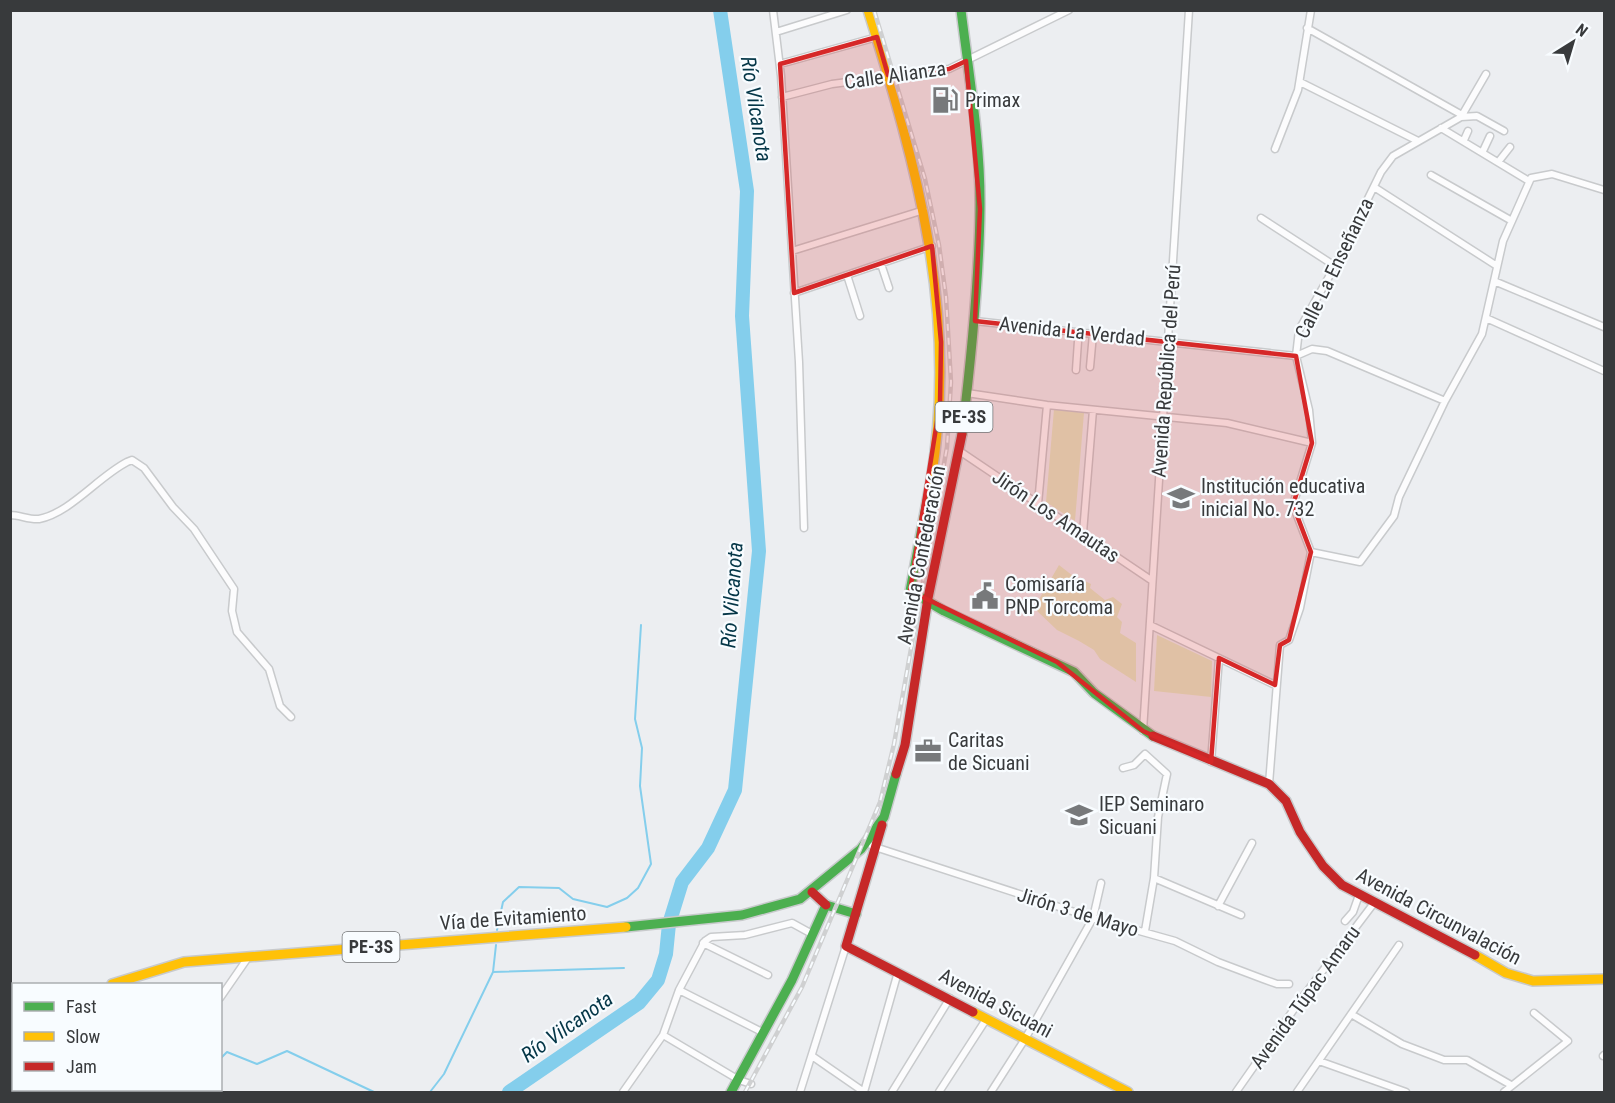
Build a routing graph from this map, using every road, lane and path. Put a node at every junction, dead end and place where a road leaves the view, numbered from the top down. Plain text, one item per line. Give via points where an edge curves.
1 (773, 10) edge
2 (847, 10) edge
3 (868, 10) edge
4 (961, 10) edge
5 (1069, 10) edge
6 (1189, 10) edge
7 (1311, 10) edge
8 (1057, 13) edge
9 (1307, 28) junction
10 (776, 32) junction
11 (876, 37) junction
12 (966, 61) junction
13 (780, 64) junction
14 (1485, 74) dead end
15 (888, 75) junction
16 (1300, 82) junction
17 (782, 97) junction
18 (1484, 110) dead end
19 (1462, 116) junction
20 (1480, 117) junction
21 (1441, 128) junction
22 (1468, 131) dead end
23 (1503, 131) dead end
24 (1490, 136) dead end
25 (1464, 140) junction
26 (1418, 141) junction
27 (1510, 147) dead end
28 (1275, 149) dead end
29 (1483, 152) junction
30 (1499, 161) junction
31 (1431, 175) dead end
32 (1529, 181) junction
33 (1374, 187) junction
34 (1605, 190) edge
35 (924, 210) junction
36 (1261, 218) dead end
37 (1512, 221) junction
38 (932, 246) junction
39 (792, 251) junction
40 (881, 264) junction
41 (1335, 266) junction
42 (1497, 266) junction
43 (847, 275) junction
44 (1494, 281) junction
45 (889, 288) dead end
46 (794, 293) junction
47 (860, 316) dead end
48 (1486, 318) junction
49 (975, 321) junction
50 (1605, 327) edge
51 (1082, 332) junction
52 (1093, 333) junction
53 (1170, 342) junction
54 (1296, 356) junction
55 (1090, 368) dead end
56 (1076, 370) dead end
57 (1605, 371) edge
58 (967, 393) junction
59 (1444, 401) junction
60 (1047, 405) junction
61 (1093, 410) junction
62 (1162, 416) junction
63 (1312, 443) junction
64 (960, 452) junction
65 (1038, 504) junction
66 (10, 515) edge
67 (804, 528) dead end
68 (1083, 533) junction
69 (1311, 552) junction
70 (1151, 580) junction
71 (928, 598) junction
72 (1150, 625) junction
73 (1219, 658) junction
74 (1275, 685) junction
75 (291, 717) dead end
76 (1143, 731) junction
77 (1211, 762) junction
78 (1123, 768) dead end
79 (1269, 784) junction
80 (884, 817) joint
81 (1252, 843) dead end
82 (870, 845) junction
83 (1154, 878) junction
84 (1101, 883) dead end
85 (812, 892) junction
86 (1359, 895) junction
87 (1374, 903) junction
88 (825, 905) junction
89 (1218, 906) junction
90 (856, 914) junction
91 (1241, 915) dead end
92 (1093, 918) junction
93 (1345, 921) dead end
94 (1145, 931) junction
95 (813, 934) junction
96 (703, 943) junction
97 (1399, 945) dead end
98 (846, 946) junction
99 (249, 956) junction
100 (898, 972) junction
101 (768, 975) dead end
102 (1605, 979) edge
103 (114, 983) edge
104 (1289, 984) dead end
105 (680, 990) junction
106 (222, 995) edge
107 (950, 998) junction
108 (1534, 1013) dead end
109 (1351, 1014) junction
110 (987, 1018) junction
111 (764, 1034) junction
112 (663, 1035) junction
113 (1025, 1039) junction
114 (812, 1056) junction
115 (1319, 1061) junction
116 (739, 1080) junction
117 (751, 1084) dead end
118 (1511, 1085) junction
119 (623, 1092) edge
120 (731, 1092) edge
121 (800, 1092) edge
122 (864, 1092) edge
123 (892, 1092) edge
124 (939, 1092) edge
125 (991, 1092) edge
126 (1128, 1092) edge
127 (1236, 1092) edge
128 (1297, 1092) edge
129 (1406, 1092) edge
130 (1504, 1092) edge

1 - 10 street
2 - 10 street
3 - 11 main road
4 - 12 main road, Avenida Confederación / PE-3S
5 - 8 street, Calle Alianza
6 - 53 street, Avenida República del Perú
7 - 9 street
8 - 12 street, Calle Alianza
9 - 16 street
9 - 19 street
10 - 13 street
11 - 13 street
11 - 15 main road
12 - 15 street, Calle Alianza via 949,69
12 - 49 main road, Avenida Confederación / PE-3S via 980,209
13 - 17 street
14 - 19 street
15 - 17 street, Calle Alianza
15 - 35 main road
16 - 26 street
16 - 28 street
17 - 39 street
18 - 20 street
19 - 20 street
19 - 21 street, Calle La Enseñanza
20 - 23 street
21 - 25 street
21 - 26 street, Calle La Enseñanza
22 - 25 street
24 - 29 street
25 - 29 street
26 - 33 street, Calle La Enseñanza via 1393,156
27 - 30 street
29 - 30 street
30 - 32 street
31 - 37 street
32 - 34 street via 1543,173 1552,174
32 - 37 street
33 - 41 street, Calle La Enseñanza
33 - 42 street
35 - 38 main road
35 - 39 street
36 - 41 street
37 - 42 street
38 - 40 street
38 - 71 main road, Avenida Circunvalación via 941,342 940,403 910,591
39 - 46 street
40 - 43 street
40 - 45 street
41 - 54 street, Calle La Enseñanza via 1299,330
42 - 44 street
43 - 46 street
43 - 47 street
44 - 48 street
44 - 50 street
46 - 67 street
48 - 57 street
48 - 59 street via 1482,334
49 - 51 street, Avenida La Verdad
49 - 58 main road, Avenida Confederación / PE-3S
51 - 52 street, Avenida La Verdad
51 - 56 street
52 - 53 street, Avenida La Verdad
52 - 55 street
53 - 54 street, Avenida La Verdad
53 - 62 street, Avenida República del Perú
54 - 59 street, Avenida La Verdad via 1312,349 1327,351
54 - 63 street, Calle La Enseñanza via 1309,410
58 - 60 street
58 - 64 main road, Avenida Confederación / PE-3S
59 - 69 street via 1394,516 1360,562
60 - 61 street
60 - 65 street
61 - 62 street
61 - 68 street
62 - 63 street via 1227,423
62 - 70 street, Avenida República del Perú
63 - 69 street, Calle La Enseñanza via 1293,505
64 - 65 street, Jirón Los Amautas
64 - 71 main road, Avenida Confederación / PE-3S
65 - 68 street, Jirón Los Amautas
66 - 75 street via 36,519 53,515 121,465 132,460 144,468 194,529 234,589 232,612 237,632 269,669 280,706
68 - 70 street, Jirón Los Amautas
69 - 74 street via 1300,608 1289,640 1280,645
70 - 72 street, Avenida República del Perú
71 - 76 main road, Avenida Circunvalación via 936,608 1074,672
71 - 80 main road, Avenida Confederación / PE-3S via 905,745
72 - 73 street
72 - 76 street, Avenida República del Perú
73 - 74 street
73 - 77 street
74 - 79 street
76 - 77 main road, Avenida Circunvalación
77 - 79 main road, Avenida Circunvalación
78 - 83 street via 1129,768 1145,754 1167,774 1158,817
79 - 86 main road, Avenida Circunvalación via 1287,801 1300,832 1323,866 1341,885
80 - 82 main road, Vía de Evitamiento / PE-3S
81 - 89 street
82 - 85 main road, Vía de Evitamiento / PE-3S
82 - 90 main road
82 - 92 street, Jirón 3 de Mayo
83 - 89 street
83 - 94 street
84 - 92 street
85 - 88 main road
85 - 99 main road, Vía de Evitamiento / PE-3S via 761,911 715,918
86 - 87 main road, Avenida Circunvalación
86 - 93 street
87 - 102 main road, Avenida Circunvalación via 1525,982
87 - 127 street, Avenida Túpac Amaru
88 - 90 main road
88 - 95 main road
89 - 91 street
90 - 98 main road
92 - 94 street, Jirón 3 de Mayo
92 - 113 street
94 - 104 street, Jirón 3 de Mayo via 1254,976
95 - 96 street via 792,923 745,935 711,937
95 - 111 main road
96 - 101 street
96 - 105 street
97 - 109 street
98 - 100 main road, Avenida Sicuani
98 - 114 street
99 - 103 main road, Vía de Evitamiento / PE-3S via 184,962
99 - 106 street
100 - 107 main road, Avenida Sicuani
100 - 122 street
105 - 111 street
105 - 112 street
107 - 110 main road, Avenida Sicuani
107 - 123 street
108 - 118 street via 1568,1041
109 - 115 street
109 - 118 street via 1402,1044 1444,1060 1467,1060
110 - 113 main road, Avenida Sicuani
110 - 124 street
111 - 116 main road
112 - 116 street
112 - 119 street
113 - 125 street
113 - 126 main road, Avenida Sicuani
114 - 121 street
114 - 122 street
115 - 128 street
115 - 129 street
116 - 117 street
116 - 120 main road
118 - 130 street

